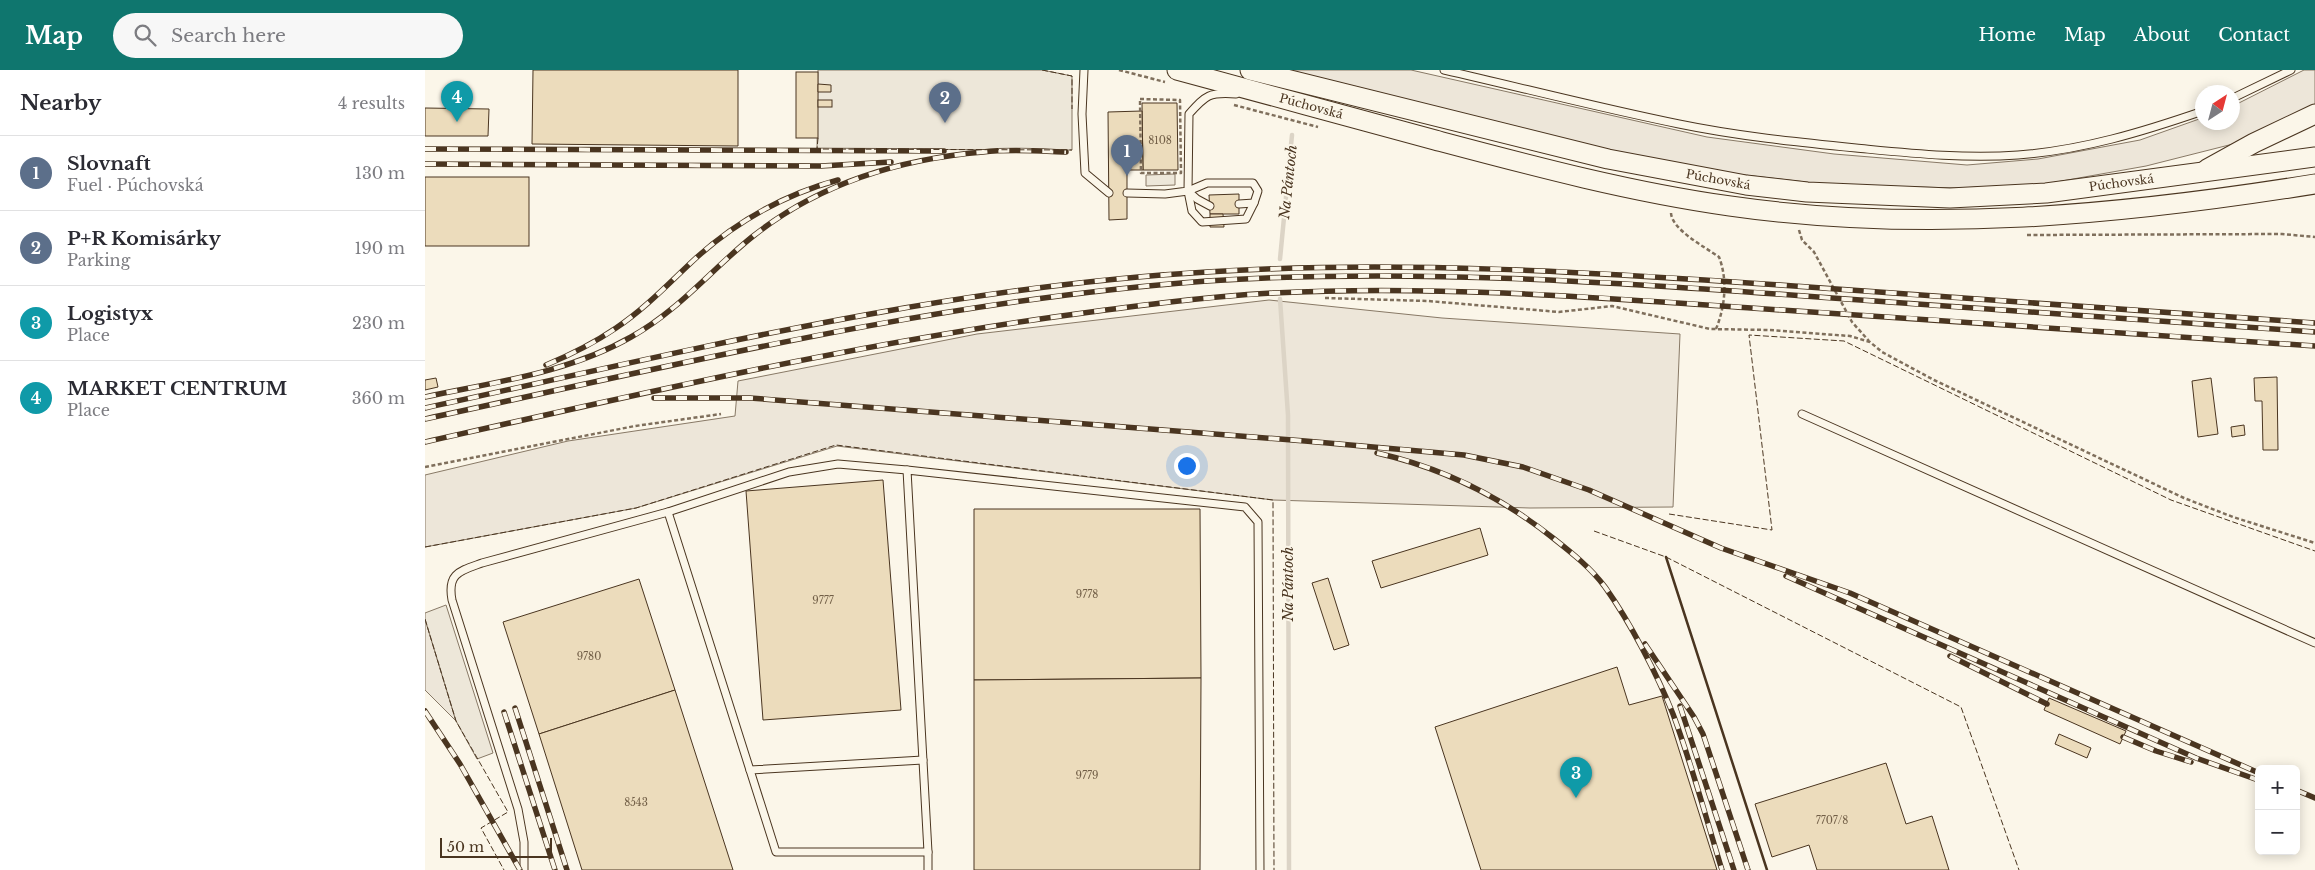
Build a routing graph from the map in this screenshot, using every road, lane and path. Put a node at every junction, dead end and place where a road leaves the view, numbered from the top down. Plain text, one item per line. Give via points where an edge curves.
1 (1084, 70) edge
2 (1177, 70) edge
3 (1249, 70) edge
4 (1444, 70) edge
5 (2291, 70) edge
6 (2240, 95) edge
7 (1180, 100) joint
8 (1329, 111) junction
9 (2195, 114) edge
10 (2315, 114) edge
11 (2315, 157) edge
12 (2197, 174) junction
13 (2315, 184) edge
14 (1189, 191) junction
15 (1109, 193) dead end
16 (1127, 193) dead end
17 (2046, 193) junction
18 (1254, 203) junction
19 (1239, 204) dead end
20 (1210, 206) dead end
21 (1671, 212) dead end
22 (2050, 217) junction
23 (1799, 230) dead end
24 (2097, 235) dead end
25 (2315, 237) edge
26 (1325, 298) dead end
27 (1716, 329) junction
28 (1869, 342) junction
29 (721, 414) dead end
30 (1801, 414) dead end
31 (425, 467) edge
32 (907, 470) junction
33 (668, 512) junction
34 (2315, 543) edge
35 (2315, 643) edge
36 (923, 760) junction
37 (750, 770) junction
38 (928, 852) junction
39 (524, 870) edge
40 (928, 870) edge
41 (1259, 870) edge

1 - 15 lane via 1085,173
2 - 8 main road, Púchovská
3 - 17 main road, Púchovská via 1579,153 1746,185 1807,192 1950,198
4 - 9 lane via 1745,136 1977,157 2019,155 2099,143
5 - 6 lane
7 - 7 path via 1181,173 1141,173 1139,99
8 - 14 lane via 1241,95 1218,93 1205,96 1189,114
8 - 22 main road, Púchovská via 1528,165 1668,196 1790,213 1887,219
10 - 12 main road
11 - 12 main road, Púchovská
12 - 17 main road, Púchovská
13 - 22 main road, Púchovská
14 - 16 lane
14 - 18 lane via 1207,183 1253,183 1258,191
14 - 18 lane via 1192,211 1202,222 1246,219
14 - 20 lane
17 - 22 main road
18 - 19 lane
21 - 27 path via 1671,221 1679,230 1719,257 1724,298 1723,312
23 - 28 path via 1852,322
24 - 25 path via 2282,234
26 - 27 path via 1428,301 1559,312 1612,306
27 - 28 path via 1850,336
28 - 34 path via 1934,380 2184,498
29 - 31 path via 635,426
30 - 35 lane
32 - 33 lane via 838,464 789,472
32 - 36 lane
32 - 41 lane via 1245,507 1258,522
33 - 37 lane
33 - 39 lane via 482,563 455,575 449,586 518,809 524,842
36 - 37 lane
36 - 38 lane
37 - 38 lane via 777,852
38 - 40 lane

